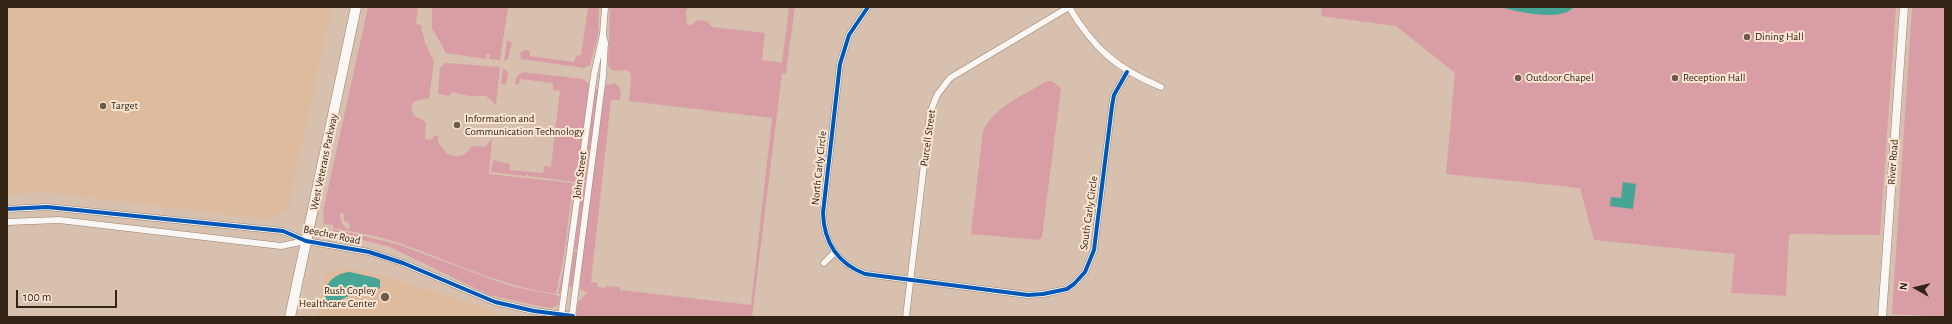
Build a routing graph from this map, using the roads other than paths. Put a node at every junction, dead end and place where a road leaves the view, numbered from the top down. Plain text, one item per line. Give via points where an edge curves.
1 (356, 7) edge
2 (605, 7) edge
3 (868, 7) edge
4 (1069, 7) edge
5 (1904, 7) edge
6 (603, 34) junction
7 (1127, 72) junction
8 (1161, 87) dead end
9 (7, 209) edge
10 (7, 222) edge
11 (306, 241) junction
12 (834, 253) junction
13 (824, 263) dead end
14 (910, 281) junction
15 (561, 316) edge
16 (572, 316) edge
17 (290, 317) edge
18 (906, 317) edge
19 (1882, 317) edge

1 - 11 main road, West Veterans Parkway
2 - 6 street, John Street
3 - 12 street, North Carly Circle via 849,35 840,64 822,213 825,235
4 - 7 street via 1088,37
4 - 14 street, Purcell Street via 960,71 942,86 930,113
5 - 19 street, River Road
6 - 15 street, John Street via 594,75
6 - 16 street, John Street via 604,76
7 - 8 street
7 - 14 street, South Carly Circle via 1114,95 1094,250 1080,279 1067,289 1028,295
9 - 11 street, Beecher Road via 47,207 89,210 283,231
10 - 11 street, Beecher Road via 59,220 281,246
11 - 15 street, Beecher Road via 369,252 403,263 494,302
11 - 17 main road, West Veterans Parkway
12 - 13 street
12 - 14 street, North Carly Circle via 845,264 865,274
14 - 18 street, Purcell Street
15 - 16 street, Beecher Road

